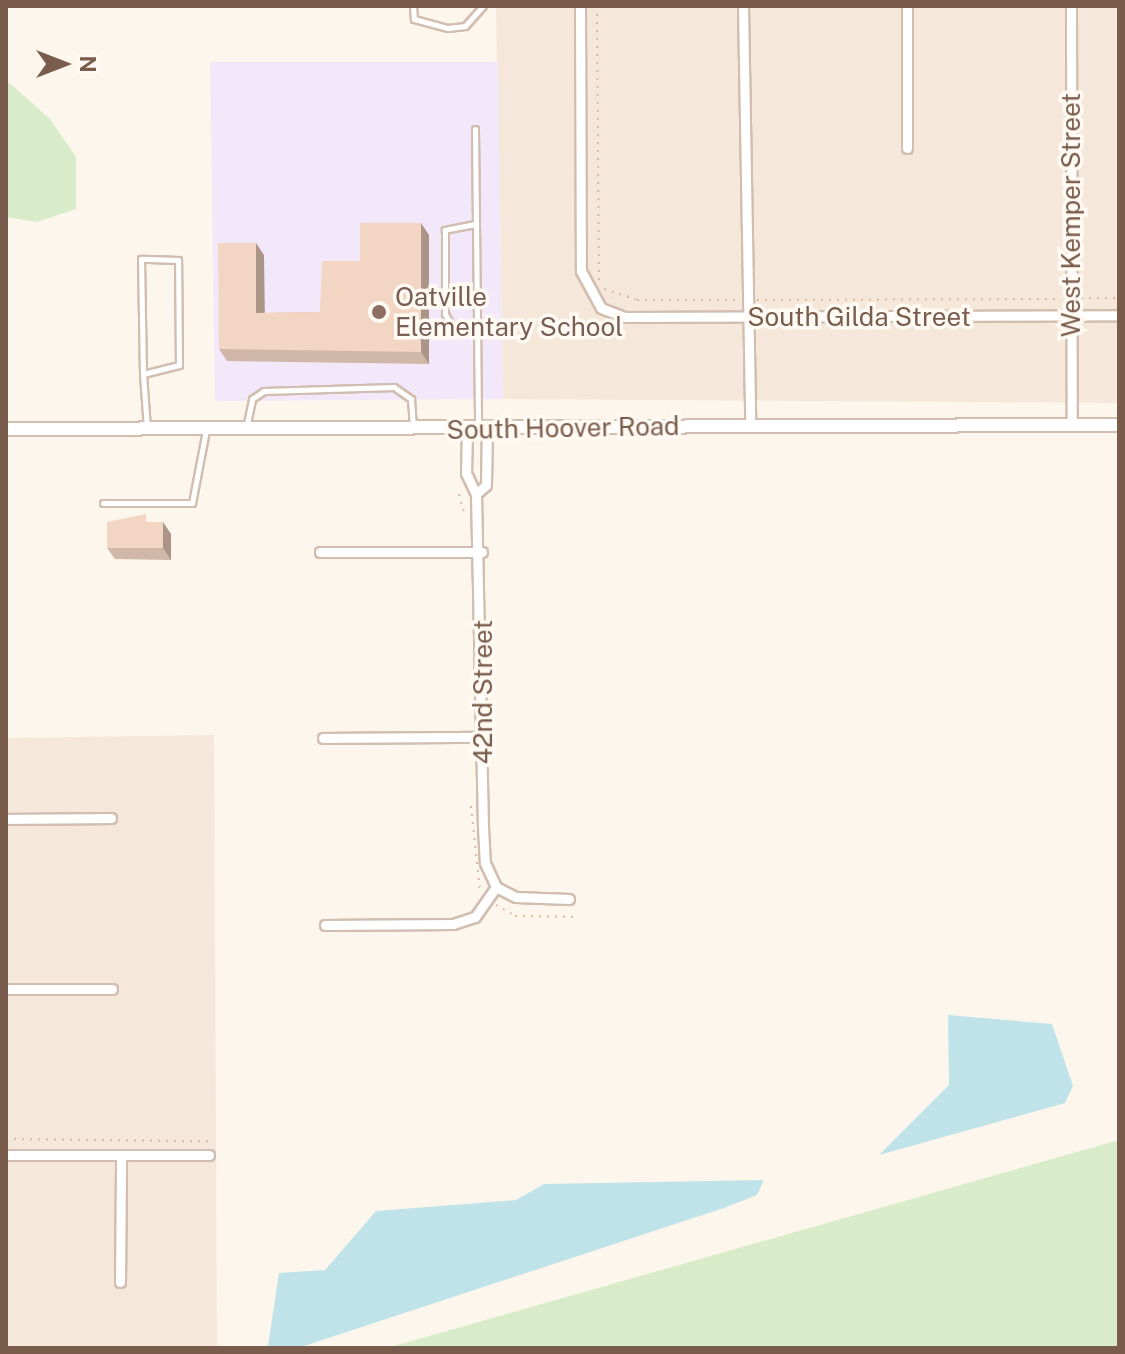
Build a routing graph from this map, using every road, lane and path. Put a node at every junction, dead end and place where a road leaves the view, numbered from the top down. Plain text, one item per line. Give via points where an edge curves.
1 (413, 6) edge
2 (483, 6) edge
3 (580, 6) edge
4 (597, 6) edge
5 (743, 6) edge
6 (907, 6) edge
7 (1071, 6) edge
8 (475, 129) dead end
9 (907, 148) dead end
10 (475, 224) junction
11 (1072, 298) junction
12 (1119, 298) edge
13 (745, 300) junction
14 (1119, 315) edge
15 (1071, 317) junction
16 (744, 318) junction
17 (477, 328) junction
18 (143, 374) junction
19 (1072, 425) junction
20 (1119, 425) edge
21 (750, 426) junction
22 (6, 429) edge
23 (147, 429) junction
24 (206, 429) junction
25 (246, 429) junction
26 (412, 429) junction
27 (478, 430) junction
28 (476, 494) junction
29 (103, 503) dead end
30 (320, 552) dead end
31 (482, 552) junction
32 (483, 737) junction
33 (323, 738) dead end
34 (111, 818) dead end
35 (6, 819) edge
36 (496, 887) junction
37 (569, 899) dead end
38 (325, 925) dead end
39 (6, 989) edge
40 (112, 989) dead end
41 (6, 1139) edge
42 (211, 1141) dead end
43 (6, 1155) edge
44 (121, 1155) junction
45 (209, 1155) dead end
46 (120, 1282) dead end

1 - 2 lane via 414,19 448,28 465,26
3 - 16 street, South Gilda Street via 581,271 601,308 624,317
4 - 13 path via 601,286 620,298
5 - 13 street
6 - 9 street
7 - 11 street, West Kemper Street
8 - 10 lane
10 - 17 lane
10 - 17 lane via 445,230 445,314 451,325
11 - 12 path
11 - 13 path
11 - 15 street, West Kemper Street
13 - 16 street
14 - 15 street, South Gilda Street
15 - 16 street, South Gilda Street
15 - 19 street, West Kemper Street
16 - 21 street
17 - 27 lane
18 - 18 lane via 141,259 178,260 179,365
18 - 23 lane
19 - 20 street, South Hoover Road
19 - 21 street, South Hoover Road
21 - 27 street, South Hoover Road
22 - 23 street, South Hoover Road
23 - 24 street, South Hoover Road
24 - 25 street, South Hoover Road
24 - 29 lane via 192,503
25 - 26 street, South Hoover Road
25 - 26 lane via 252,399 264,391 394,387 411,399
26 - 27 street, South Hoover Road
27 - 28 street, 42nd Street via 466,473
27 - 28 street, 42nd Street via 486,485
28 - 31 street, 42nd Street
30 - 31 street
31 - 32 street, 42nd Street
32 - 33 street
32 - 36 street, 42nd Street via 485,863
34 - 35 street
36 - 37 street via 516,897
36 - 38 street via 475,917 453,924
39 - 40 street
41 - 42 path
43 - 44 street
44 - 45 street
44 - 46 street

